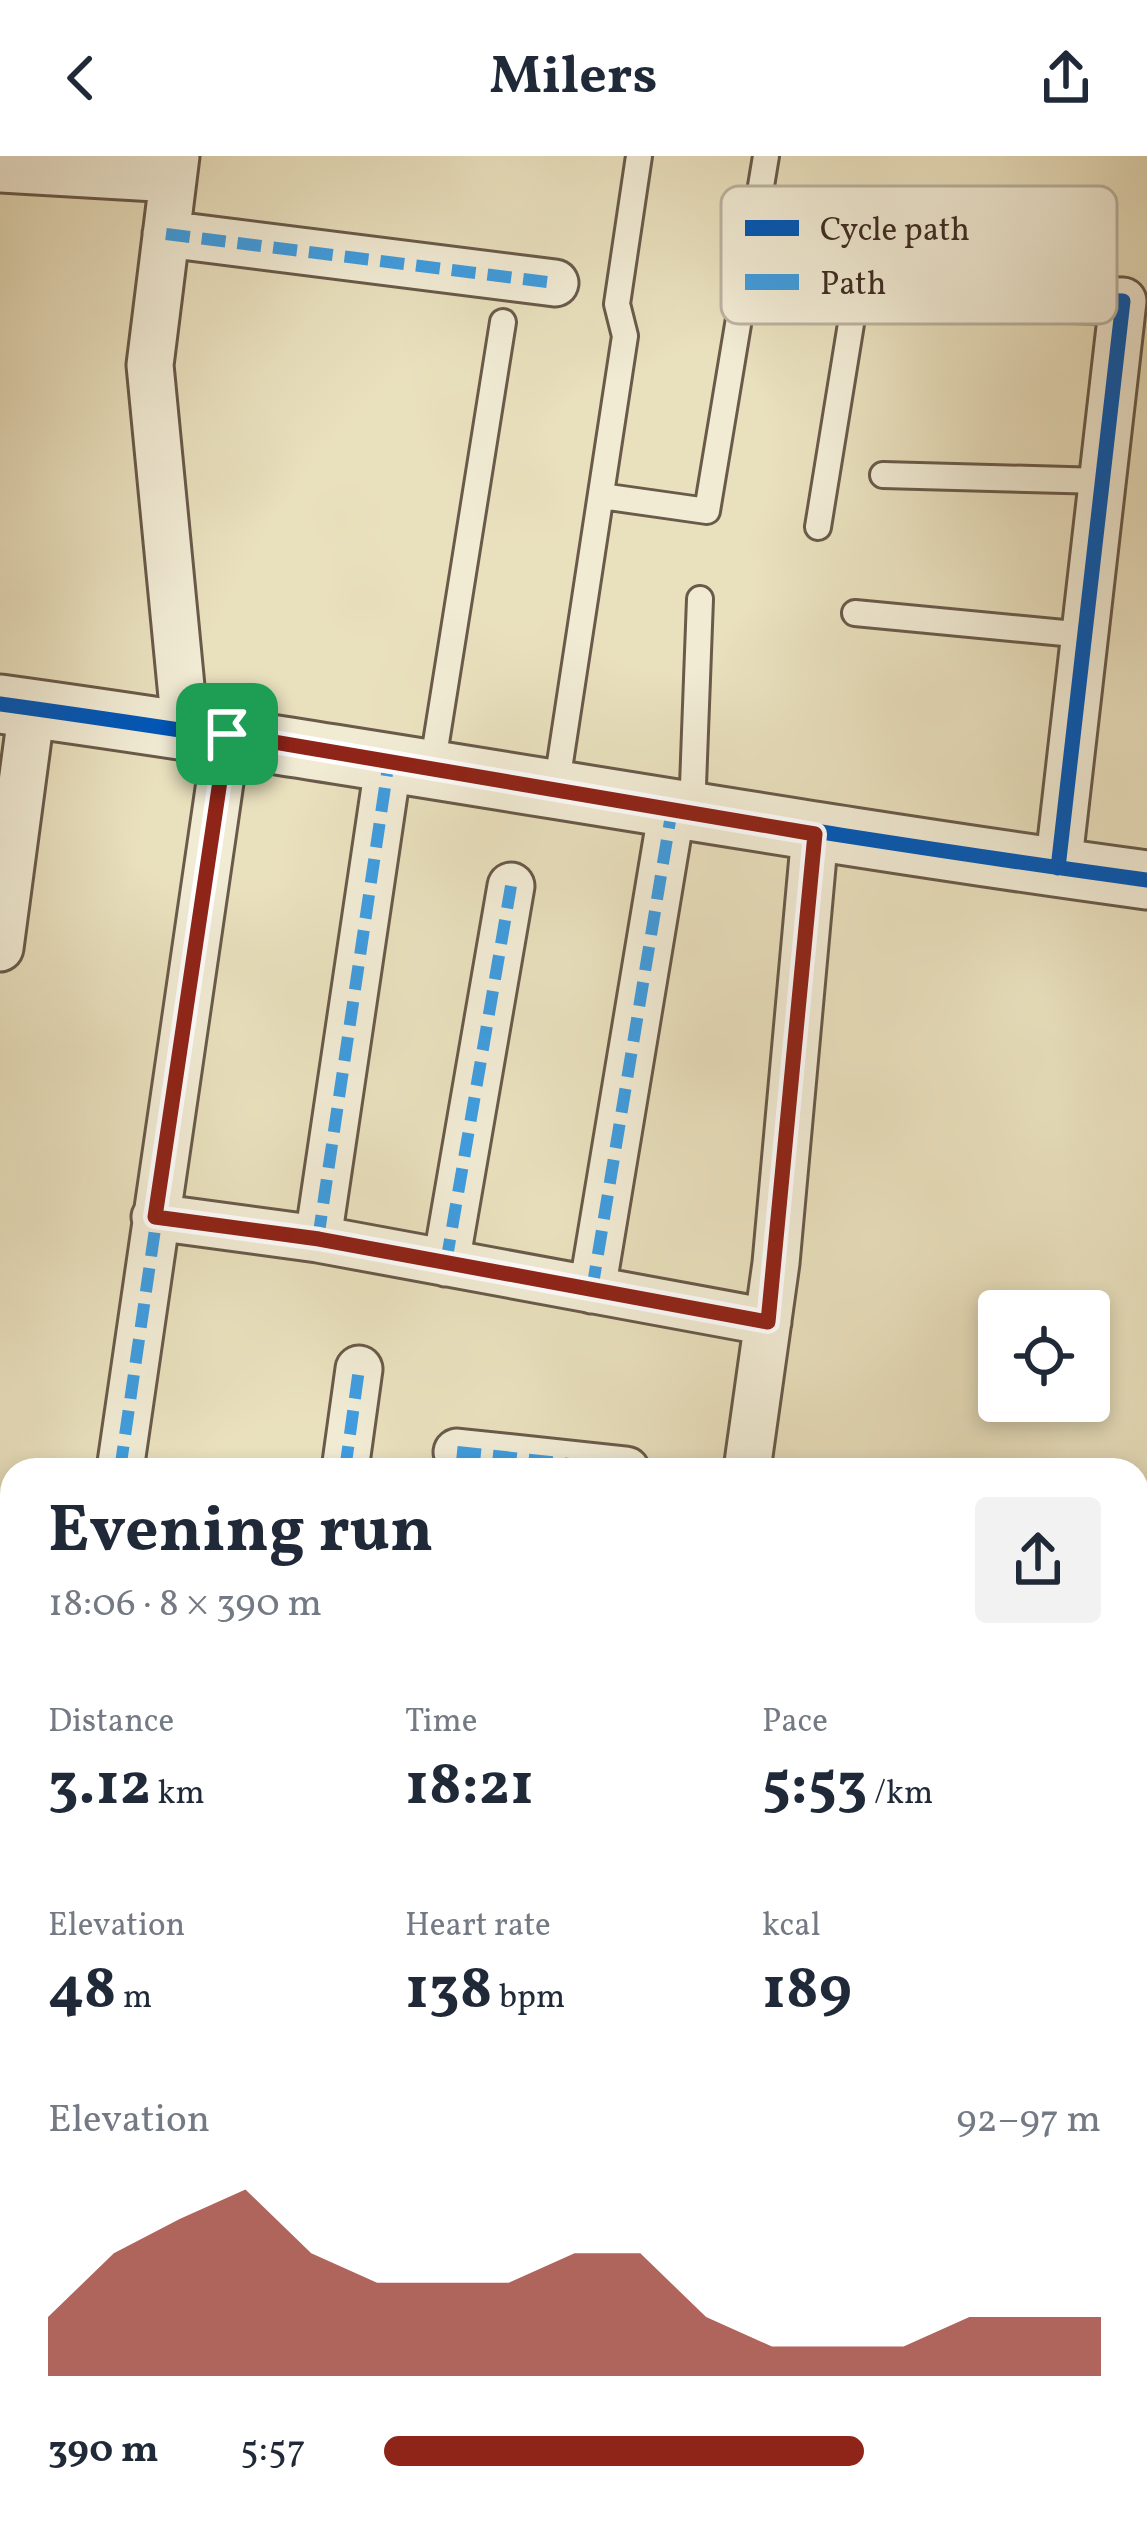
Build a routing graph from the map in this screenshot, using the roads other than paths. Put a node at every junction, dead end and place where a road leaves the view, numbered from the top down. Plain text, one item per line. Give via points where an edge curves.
1 (639, 156) edge
2 (766, 156) edge
3 (175, 167) edge
4 (0, 169) edge
5 (761, 186) edge
6 (166, 234) junction
7 (555, 283) dead end
8 (1117, 300) edge
9 (503, 322) dead end
10 (738, 324) edge
11 (854, 324) edge
12 (883, 475) dead end
13 (1103, 481) junction
14 (601, 496) junction
15 (818, 527) dead end
16 (700, 599) dead end
17 (855, 613) dead end
18 (1085, 635) junction
19 (16, 706) edge
20 (206, 731) junction
21 (410, 764) junction
22 (556, 789) junction
23 (682, 811) junction
24 (815, 834) junction
25 (1058, 868) junction
26 (1147, 880) edge
27 (511, 886) dead end
28 (1, 938) edge
29 (0, 948) edge
30 (155, 1217) junction
31 (319, 1239) junction
32 (446, 1262) junction
33 (592, 1290) junction
34 (768, 1322) junction
35 (359, 1369) dead end
36 (457, 1452) dead end
37 (122, 1458) edge
38 (347, 1458) edge
39 (513, 1458) edge
40 (749, 1458) edge

1 - 14 lane via 617,304 626,336
2 - 5 lane
3 - 4 street
3 - 6 street
6 - 7 street
6 - 20 street via 150,365
8 - 13 street via 1123,301
9 - 21 lane
10 - 14 lane via 706,511
11 - 15 lane
12 - 13 lane
13 - 18 street
14 - 22 lane
16 - 23 lane
17 - 18 lane
18 - 25 street
19 - 20 street
19 - 28 street
20 - 21 street
20 - 30 street
21 - 22 street
21 - 31 street
22 - 23 street
23 - 24 street
23 - 33 street
24 - 25 street
24 - 34 street
25 - 26 street
27 - 32 street
28 - 29 street
30 - 31 street
30 - 37 street
31 - 32 street
32 - 33 street
33 - 34 street
34 - 40 street
35 - 38 street
36 - 39 street

